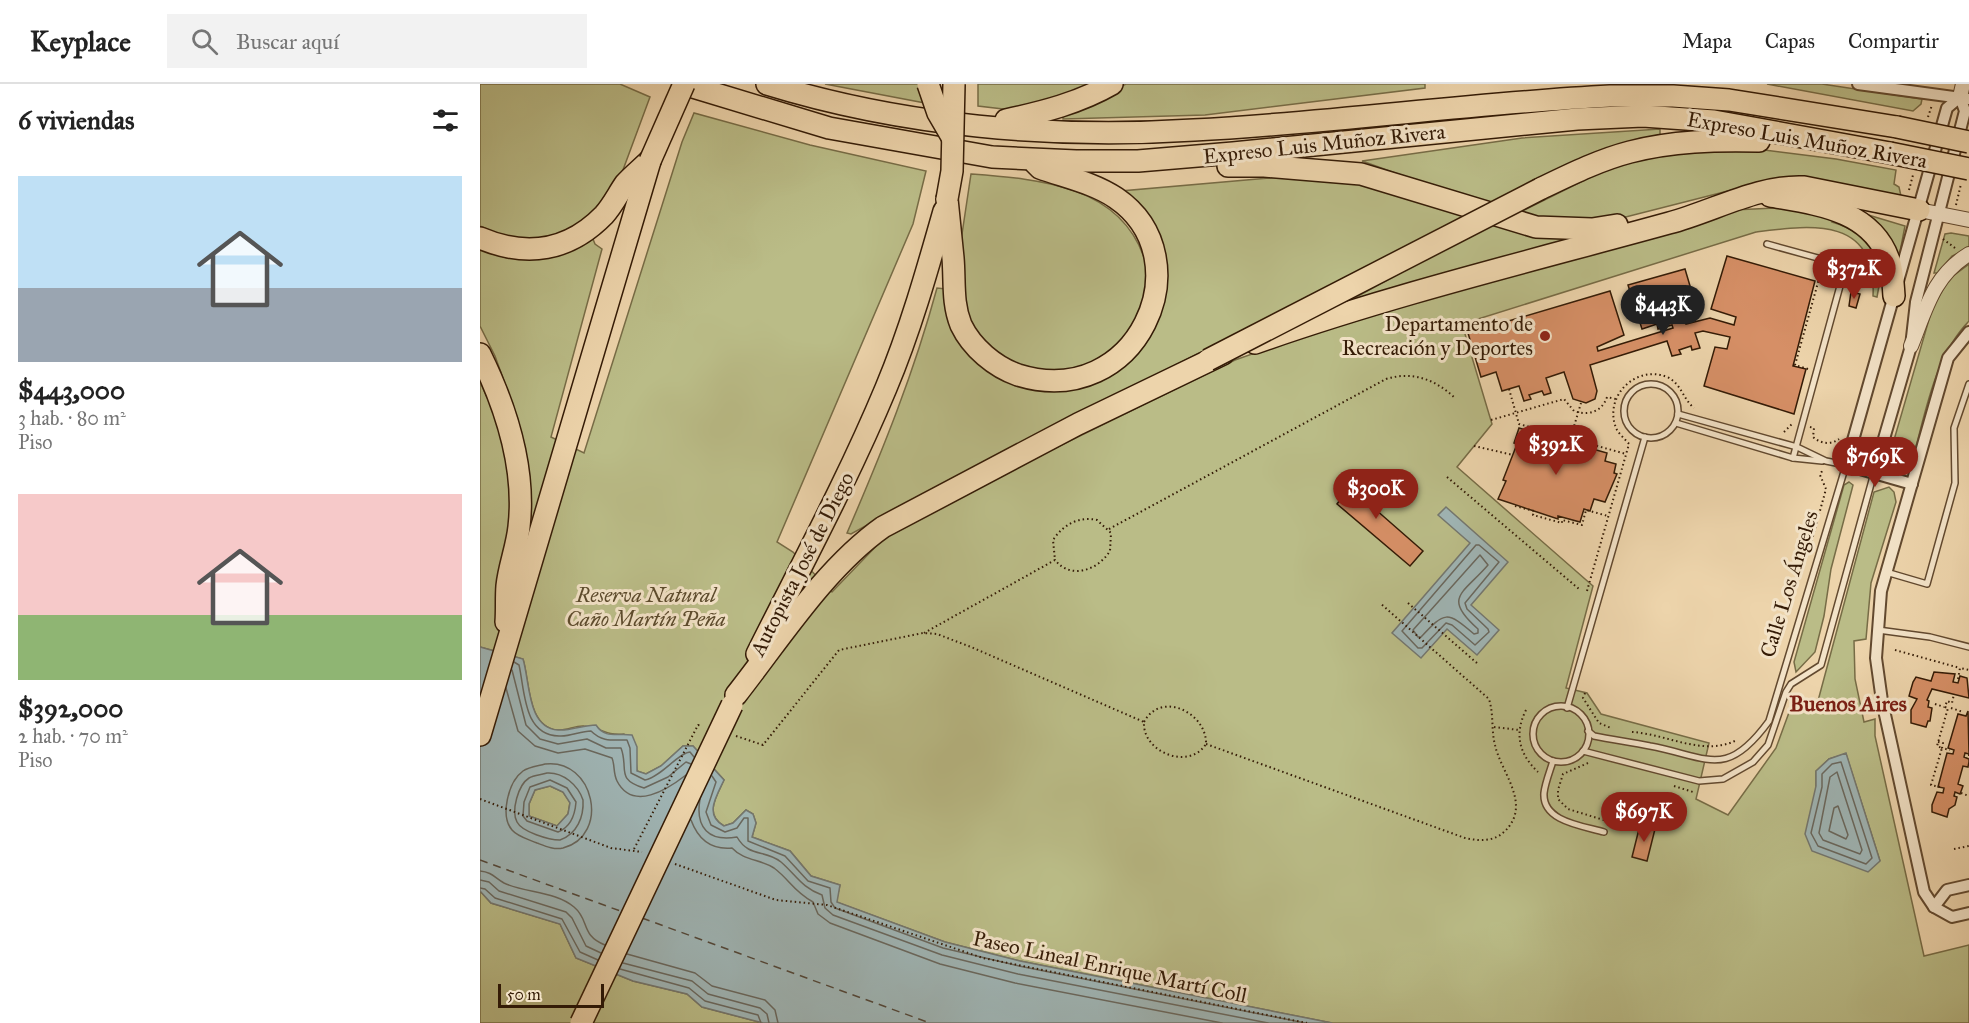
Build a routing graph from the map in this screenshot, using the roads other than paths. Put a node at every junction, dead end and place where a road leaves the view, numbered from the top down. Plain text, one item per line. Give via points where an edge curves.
1 (684, 84) edge
2 (767, 84) edge
3 (928, 84) edge
4 (954, 84) edge
5 (1112, 84) edge
6 (1658, 84) edge
7 (1858, 84) edge
8 (1964, 93) edge
9 (1729, 100) junction
10 (981, 126) junction
11 (1804, 137) junction
12 (952, 138) junction
13 (1969, 142) edge
14 (1031, 160) junction
15 (650, 161) junction
16 (1138, 161) junction
17 (1966, 171) edge
18 (1756, 194) junction
19 (947, 199) junction
20 (1937, 214) junction
21 (1969, 220) edge
22 (480, 238) edge
23 (1767, 244) dead end
24 (1969, 254) edge
25 (1894, 296) junction
26 (1969, 332) edge
27 (1911, 346) junction
28 (480, 354) edge
29 (1208, 360) junction
30 (1969, 384) edge
31 (1678, 414) junction
32 (1676, 423) junction
33 (1746, 433) junction
34 (1645, 437) junction
35 (1743, 444) junction
36 (1797, 447) junction
37 (1793, 458) junction
38 (1826, 461) junction
39 (1846, 465) junction
40 (1874, 473) junction
41 (1912, 484) junction
42 (1886, 572) junction
43 (1878, 630) junction
44 (1969, 647) edge
45 (506, 650) junction
46 (734, 700) junction
47 (1567, 708) junction
48 (1588, 731) junction
49 (480, 735) edge
50 (1583, 751) junction
51 (1553, 761) junction
52 (1604, 832) dead end
53 (1969, 885) edge
54 (1934, 907) junction
55 (1969, 913) edge
56 (581, 1023) edge

1 - 14 highway, Expreso Luis Muñoz Rivera via 829,128 992,157
1 - 15 highway, bridge
2 - 10 highway, Expreso Luis Muñoz Rivera via 877,111
3 - 12 highway, bridge
4 - 12 highway, Autopista José de Diego, bridge
5 - 10 highway via 1041,113
6 - 9 highway via 1694,87
7 - 8 street
8 - 20 street, Calle Los Ángeles via 1965,111
8 - 20 street, Calle Los Ángeles via 1947,108
9 - 10 highway, Expreso Luis Muñoz Rivera via 1674,96 1553,99 1194,130 1080,132
9 - 13 highway, Expreso Luis Muñoz Rivera, bridge
11 - 16 highway, Expreso Luis Muñoz Rivera via 1714,121 1643,116 1577,118
11 - 17 highway, Expreso Luis Muñoz Rivera, bridge
11 - 29 highway, bridge via 1663,145 1603,161 1540,189
12 - 19 highway, Autopista José de Diego, bridge
14 - 16 highway, Expreso Luis Muñoz Rivera
14 - 19 highway via 1040,168 1117,198 1147,233 1154,261 1154,294 1138,339 1103,370 1068,380 1042,381 1011,372 986,357 966,334 957,314
15 - 22 highway via 626,183 603,215 568,243 543,248 505,246
15 - 45 highway
16 - 18 highway via 1179,168 1264,166 1361,174 1536,227 1563,230 1592,230 1729,195
18 - 20 highway via 1788,186 1804,187
18 - 25 highway via 1825,207 1859,220 1884,249
18 - 29 highway, bridge via 1679,220 1333,317
19 - 46 highway, Autopista José de Diego via 919,298 887,388
20 - 21 street
20 - 25 street, Calle Los Ángeles
20 - 27 street, Calle Los Ángeles via 1916,302
23 - 36 lane via 1836,262 1842,269 1843,279
24 - 27 street via 1939,280
25 - 39 street, Calle Los Ángeles
26 - 41 street via 1948,358
27 - 40 street, Calle Los Ángeles
28 - 45 highway via 511,433 519,478 519,526 507,584
29 - 46 highway via 883,527 830,576
30 - 42 lane via 1954,428 1955,483 1927,584
31 - 32 lane
31 - 33 lane
31 - 34 lane via 1675,399 1665,388 1650,384 1636,389 1626,401 1625,416 1632,430
32 - 34 lane via 1660,437
32 - 35 lane
33 - 35 lane
33 - 36 lane
34 - 47 lane
35 - 37 lane
36 - 37 lane
36 - 38 lane
37 - 38 lane
38 - 39 lane
39 - 40 street
39 - 48 lane, Calle Los Ángeles via 1769,721 1756,739 1734,756 1704,760 1594,736
40 - 41 street
40 - 50 lane, Calle Los Ángeles via 1821,664 1791,684 1767,746 1753,762 1723,779 1699,781
41 - 42 street
42 - 43 street
43 - 44 lane
43 - 54 street via 1876,658 1882,701 1924,892
45 - 49 highway
46 - 56 highway, Autopista José de Diego, bridge
47 - 48 lane via 1580,714
47 - 51 lane via 1544,712 1534,728 1537,749
48 - 50 lane
50 - 51 lane via 1570,760
51 - 52 lane via 1545,799 1553,814
53 - 54 street via 1947,890
54 - 55 street via 1952,917

